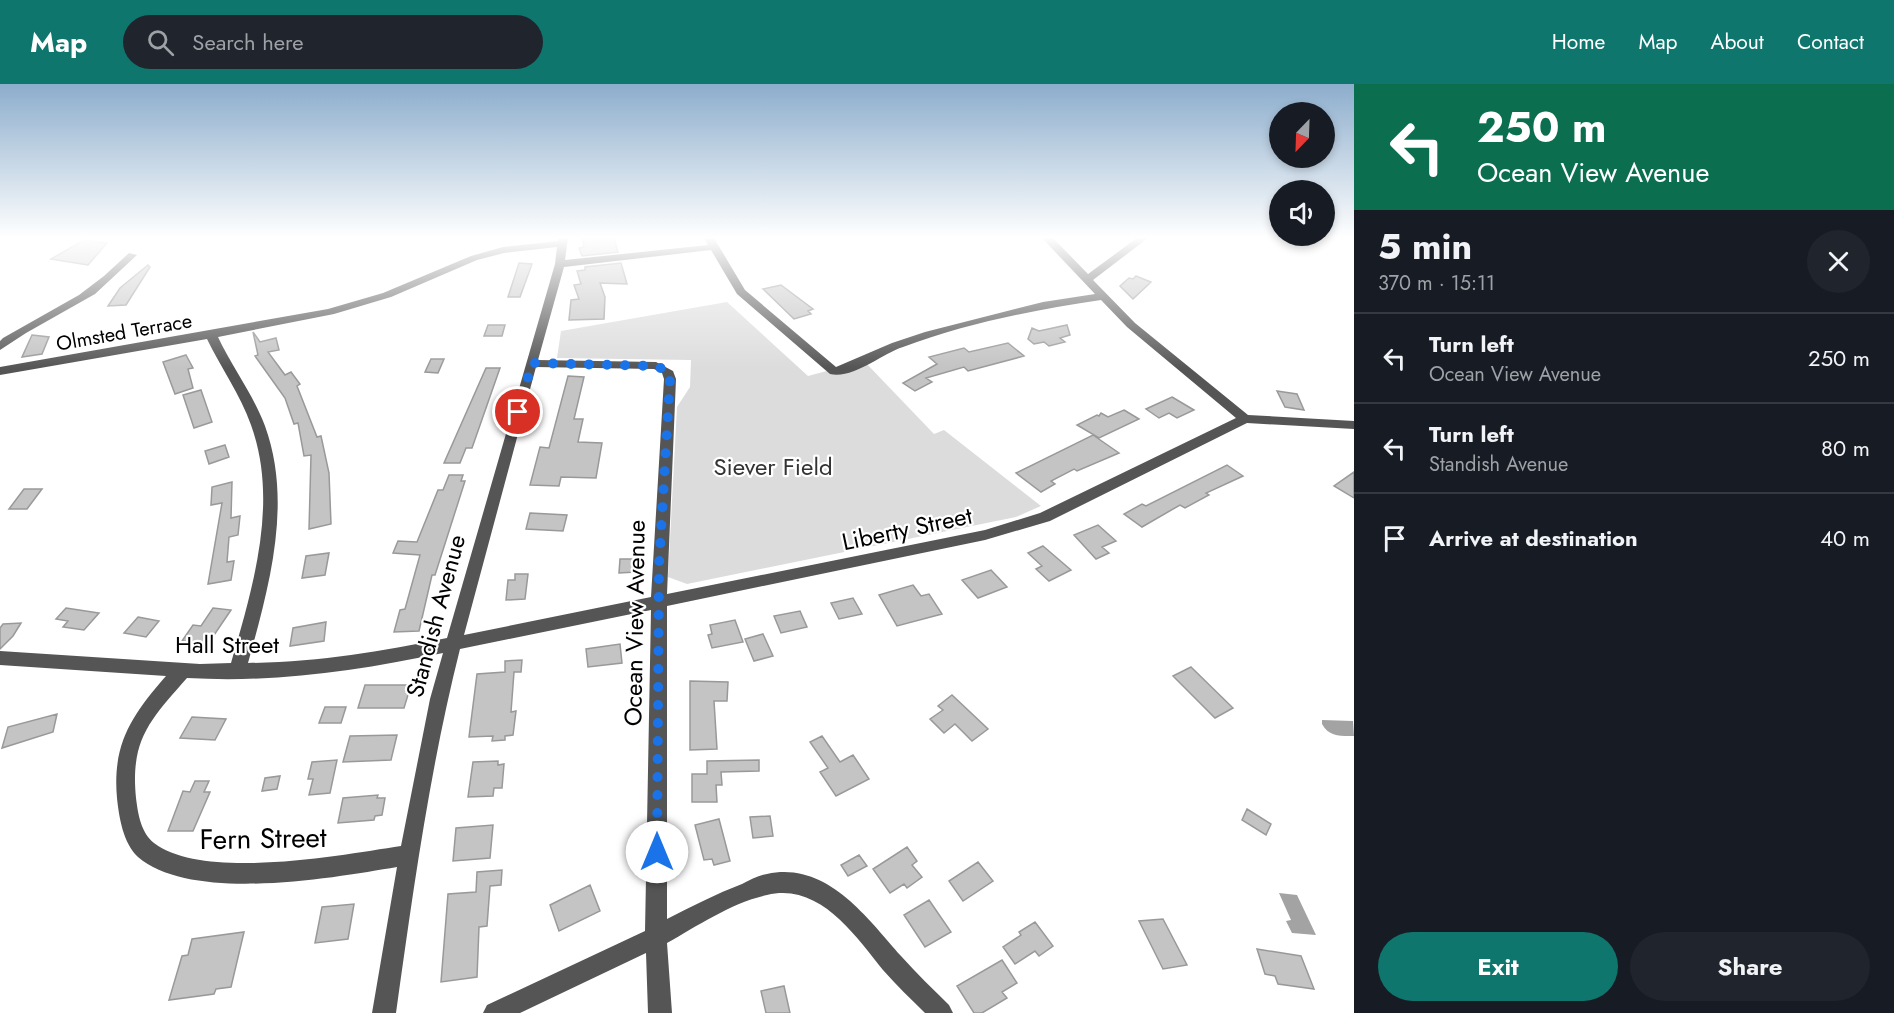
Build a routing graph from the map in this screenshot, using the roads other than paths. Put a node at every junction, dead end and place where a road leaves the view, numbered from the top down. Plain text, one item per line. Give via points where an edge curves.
1 (106, 281) edge
2 (417, 281) edge
3 (555, 281) edge
4 (735, 281) edge
5 (1088, 281) edge
6 (1103, 296) junction
7 (211, 335) junction
8 (0, 347) edge
9 (532, 363) junction
10 (0, 371) edge
11 (1245, 419) junction
12 (1354, 425) edge
13 (660, 603) junction
14 (451, 645) junction
15 (0, 658) edge
16 (183, 670) junction
17 (238, 670) junction
18 (409, 855) junction
19 (656, 937) junction
20 (384, 1013) edge
21 (495, 1013) edge
22 (660, 1013) edge
23 (941, 1013) edge

1 - 8 street via 10,337
2 - 7 street, Olmsted Terrace via 362,304
3 - 9 street, Standish Avenue
4 - 6 street via 741,292 834,371 929,334 1043,305
5 - 6 street
6 - 11 street via 1139,332
7 - 10 street, Olmsted Terrace
7 - 17 street via 259,428 270,494 268,543
9 - 13 street, Ocean View Avenue via 644,365 667,371 672,388 659,566
9 - 14 street, Standish Avenue
11 - 12 street, Liberty Street
11 - 13 street, Liberty Street via 1045,517 967,540
13 - 14 street, Liberty Street
13 - 19 street, Ocean View Avenue
14 - 17 street, Hall Street via 301,670
14 - 18 street, Standish Avenue
15 - 16 street, Hall Street
16 - 17 street, Hall Street
16 - 18 street, Fern Street via 150,707 130,738 124,770 126,798 132,830 147,850 160,860 182,867 229,873
18 - 20 street, Standish Avenue
19 - 21 street
19 - 22 street, Ocean View Avenue
19 - 23 street via 715,905 767,884 808,886 830,898 864,928

